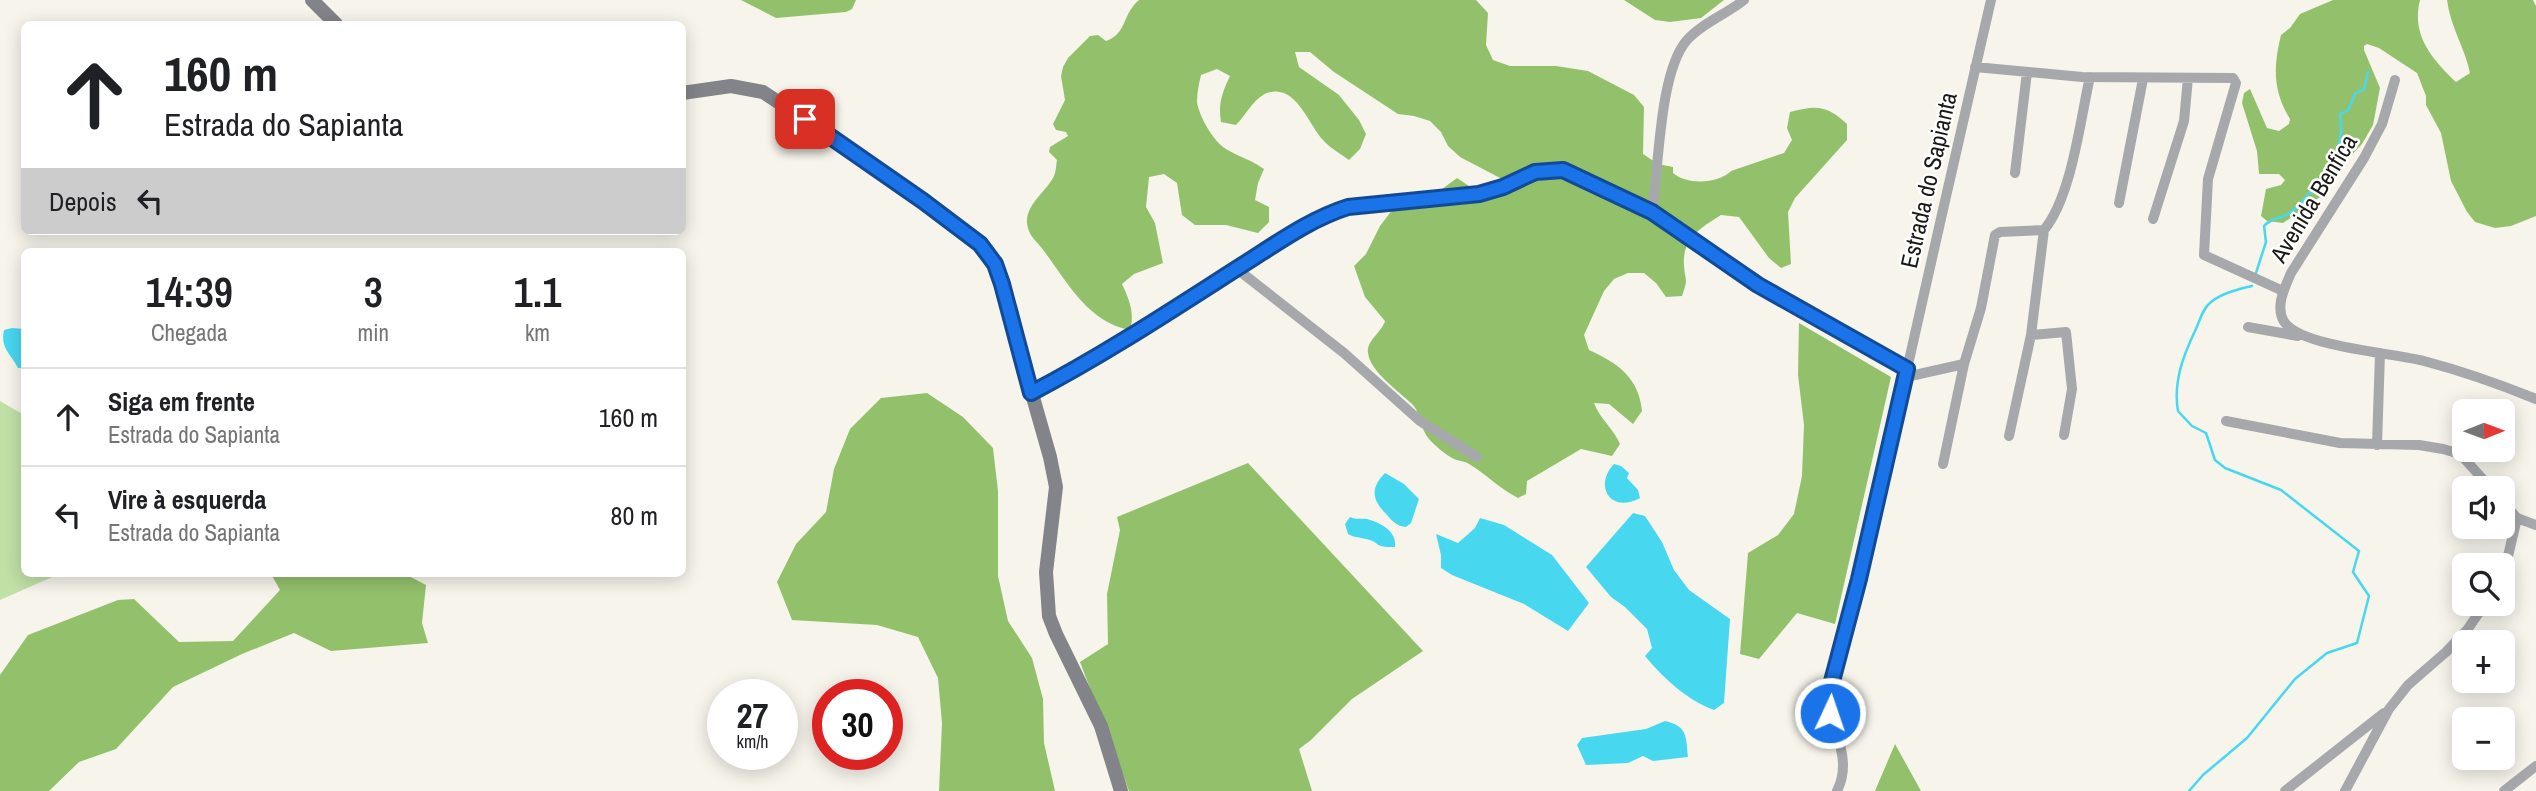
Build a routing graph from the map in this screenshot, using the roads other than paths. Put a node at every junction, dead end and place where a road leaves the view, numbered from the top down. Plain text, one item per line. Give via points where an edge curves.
1 (312, 0) edge
2 (1744, 0) edge
3 (1991, 0) edge
4 (333, 21) edge
5 (1975, 67) junction
6 (2026, 72) junction
7 (2090, 77) junction
8 (2188, 78) junction
9 (2143, 79) junction
10 (2395, 80) dead end
11 (686, 92) edge
12 (2015, 173) dead end
13 (2119, 203) dead end
14 (1652, 212) junction
15 (2153, 219) dead end
16 (2044, 230) junction
17 (1237, 269) junction
18 (2283, 291) junction
19 (2248, 327) dead end
20 (2031, 335) junction
21 (2315, 339) junction
22 (2380, 353) junction
23 (1964, 364) junction
24 (1907, 373) junction
25 (1031, 393) junction
26 (2536, 399) edge
27 (2226, 421) dead end
28 (2064, 435) dead end
29 (2009, 436) dead end
30 (2377, 445) junction
31 (1477, 457) dead end
32 (1943, 464) dead end
33 (2480, 476) edge
34 (2515, 516) edge
35 (2517, 518) junction
36 (2536, 525) edge
37 (2508, 553) edge
38 (2476, 616) edge
39 (2389, 709) junction
40 (2536, 766) edge
41 (1121, 791) edge
42 (1837, 791) edge
43 (2285, 791) edge
44 (2344, 791) edge
45 (2504, 791) edge

1 - 4 main road
2 - 14 street via 1689,38 1675,59
3 - 5 street, Estrada do Sapianta
5 - 6 street
5 - 24 street, Estrada do Sapianta
6 - 7 street
6 - 12 street
7 - 9 street
7 - 16 street via 2061,201
8 - 9 street
8 - 15 street via 2184,121
8 - 18 street via 2232,78 2236,83 2207,179 2204,255
9 - 13 street
10 - 18 street, Avenida Benfica via 2382,124 2364,158
11 - 25 main road via 731,86 763,92 980,244 995,264 1002,284
14 - 17 street via 1573,173 1535,172 1479,194 1348,207 1329,213
14 - 24 street via 1758,285
16 - 20 street
16 - 23 street via 1995,235
17 - 25 street
17 - 31 street via 1344,353 1420,421
18 - 21 street, Avenida Benfica via 2280,310 2284,322
19 - 21 street
20 - 28 street via 2066,332 2072,389
20 - 29 street
21 - 22 street, Avenida Benfica
22 - 26 street, Avenida Benfica via 2447,368
22 - 30 street
23 - 24 street
23 - 32 street
24 - 42 street, Estrada do Sapianta via 1831,685 1829,708 1844,765
25 - 41 main road via 1056,486 1046,572 1049,616 1101,726
27 - 30 street via 2340,443
30 - 33 street via 2419,445 2459,454
34 - 35 street
35 - 36 street
35 - 37 street
38 - 39 street
39 - 43 street
39 - 44 street
40 - 45 street

